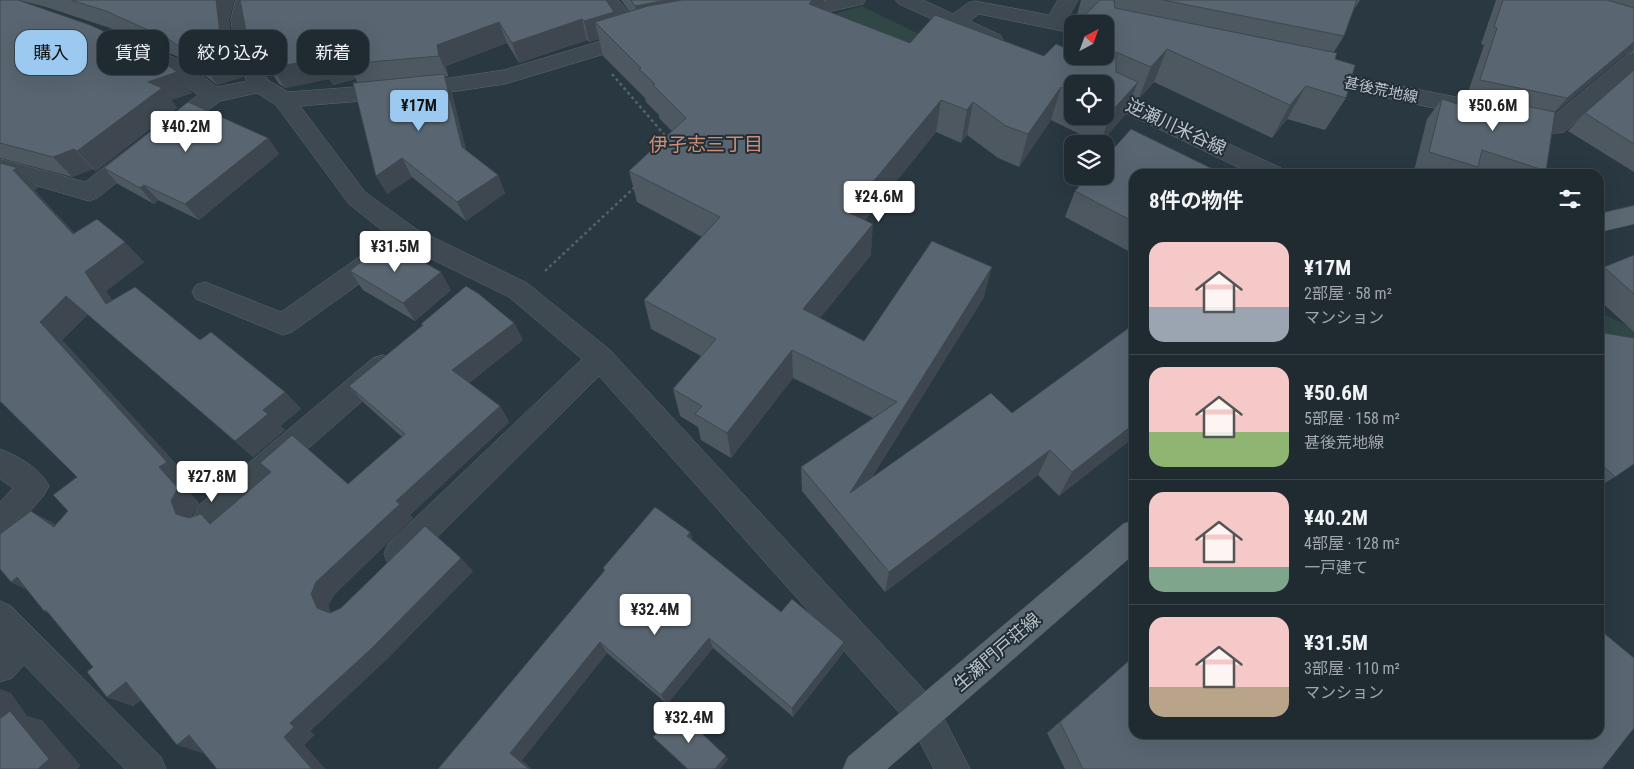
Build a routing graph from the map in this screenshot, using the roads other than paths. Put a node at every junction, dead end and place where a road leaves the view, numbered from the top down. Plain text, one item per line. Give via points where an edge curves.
1 (246, 0) edge
2 (608, 0) edge
3 (856, 0) edge
4 (906, 0) edge
5 (1068, 0) edge
6 (1066, 15) edge
7 (765, 20) edge
8 (956, 22) junction
9 (1064, 24) edge
10 (660, 31) edge
11 (633, 38) junction
12 (1007, 47) edge
13 (1634, 60) edge
14 (169, 64) edge
15 (1297, 72) edge
16 (260, 85) junction
17 (213, 95) junction
18 (1114, 98) edge
19 (284, 100) junction
20 (0, 167) edge
21 (1262, 169) edge
22 (1634, 215) edge
23 (1604, 222) edge
24 (407, 236) junction
25 (488, 276) junction
26 (205, 292) dead end
27 (466, 295) edge
28 (405, 347) edge
29 (600, 358) junction
30 (0, 462) edge
31 (209, 516) dead end
32 (0, 524) edge
33 (1129, 538) edge
34 (381, 572) edge
35 (0, 617) edge
36 (24, 642) junction
37 (0, 666) edge
38 (924, 715) junction
39 (148, 769) edge
40 (860, 769) edge
41 (953, 769) edge

1 - 16 street via 240,20 248,62
2 - 11 street
3 - 7 street
4 - 8 street
5 - 6 street
8 - 9 street via 975,7
8 - 12 street
10 - 11 street
11 - 19 street via 505,77 423,90
13 - 15 street, 甚後荒地線 via 1556,126
14 - 17 street
16 - 17 street
16 - 19 street
17 - 20 street via 89,192
18 - 21 street, 逆瀬川米谷線
19 - 24 street via 357,198
22 - 23 main road
24 - 25 street
24 - 26 street via 283,324
25 - 27 street
25 - 29 street via 522,293
28 - 31 street
29 - 34 street
29 - 38 street
30 - 32 street via 34,486
33 - 38 main road, 生瀬門戸荘線
35 - 36 street
36 - 37 street
36 - 39 street
38 - 40 main road, 生瀬門戸荘線
38 - 41 street

